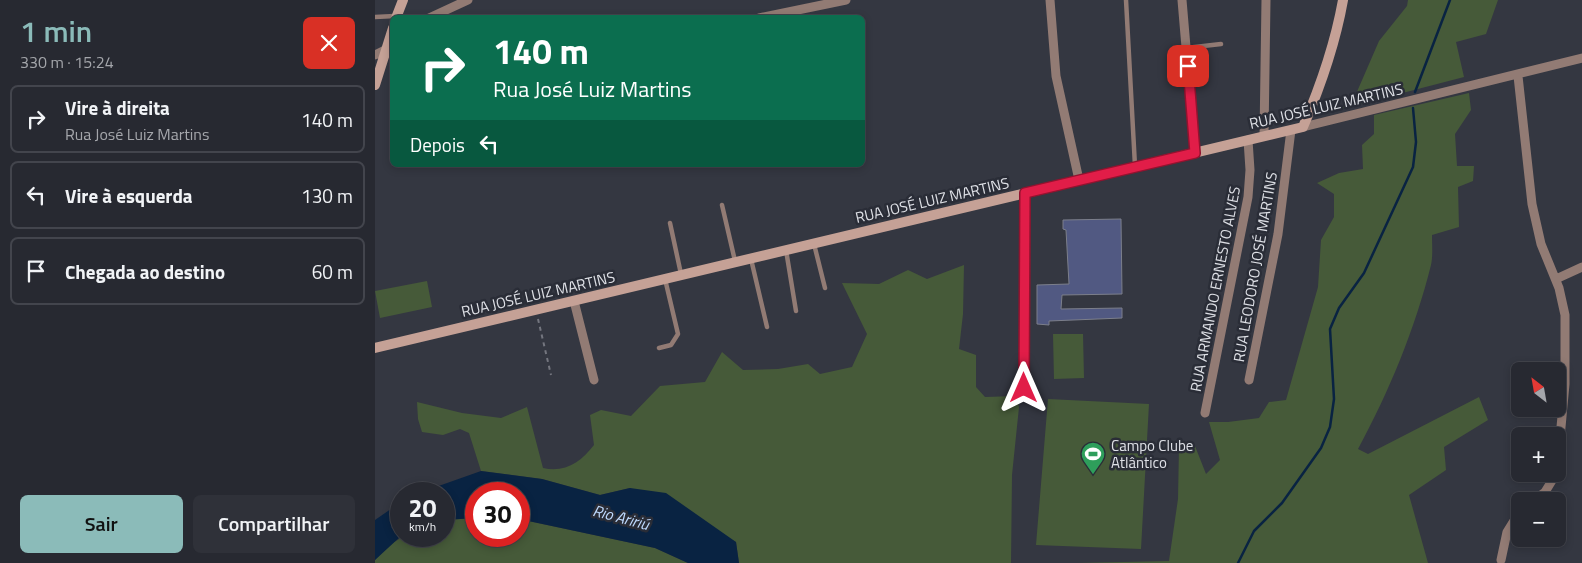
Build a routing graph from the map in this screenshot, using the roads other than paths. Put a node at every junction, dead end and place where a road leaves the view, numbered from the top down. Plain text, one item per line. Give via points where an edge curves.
1 (403, 0) edge
2 (468, 0) edge
3 (847, 0) edge
4 (1049, 0) edge
5 (1126, 0) edge
6 (1182, 0) edge
7 (1265, 0) edge
8 (1343, 0) edge
9 (397, 15) edge
10 (436, 15) edge
11 (774, 15) edge
12 (375, 17) edge
13 (390, 17) edge
14 (390, 37) edge
15 (1221, 44) dead end
16 (1186, 48) junction
17 (385, 50) junction
18 (375, 55) edge
19 (1582, 58) edge
20 (1518, 76) junction
21 (375, 85) edge
22 (1303, 127) junction
23 (1291, 130) junction
24 (1264, 136) junction
25 (1248, 140) junction
26 (1195, 153) junction
27 (1135, 167) junction
28 (1079, 180) junction
29 (1025, 193) junction
30 (721, 205) dead end
31 (671, 223) dead end
32 (813, 244) junction
33 (786, 250) junction
34 (751, 259) junction
35 (736, 262) junction
36 (1582, 267) edge
37 (681, 275) junction
38 (665, 279) junction
39 (1556, 279) junction
40 (825, 288) dead end
41 (574, 301) junction
42 (796, 311) dead end
43 (767, 326) dead end
44 (375, 348) edge
45 (659, 348) dead end
46 (594, 380) dead end
47 (1249, 380) dead end
48 (1024, 388) dead end
49 (1205, 413) dead end
50 (1562, 427) edge
51 (1511, 526) edge
52 (1501, 560) dead end

1 - 9 main road
2 - 10 street
3 - 11 street
4 - 28 street via 1056,76
5 - 27 lane
6 - 16 street
7 - 24 street
8 - 22 main road via 1323,81
12 - 13 lane
14 - 17 main road
15 - 16 lane
16 - 26 street
17 - 18 street
17 - 21 main road
19 - 20 street, RUA JOSÉ LUIZ MARTINS
20 - 22 street, RUA JOSÉ LUIZ MARTINS
20 - 39 street via 1532,204 1541,244
22 - 23 main road, RUA JOSÉ LUIZ MARTINS
23 - 24 main road, RUA JOSÉ LUIZ MARTINS
23 - 47 street, RUA LEODORO JOSÉ MARTINS via 1278,234
24 - 25 main road, RUA JOSÉ LUIZ MARTINS
25 - 26 main road, RUA JOSÉ LUIZ MARTINS
25 - 49 street, RUA ARMANDO ERNESTO ALVES via 1248,197
26 - 27 main road, RUA JOSÉ LUIZ MARTINS
27 - 28 main road, RUA JOSÉ LUIZ MARTINS
28 - 29 main road, RUA JOSÉ LUIZ MARTINS
29 - 32 main road, RUA JOSÉ LUIZ MARTINS
29 - 48 street
30 - 35 lane
31 - 37 lane
32 - 33 main road, RUA JOSÉ LUIZ MARTINS
32 - 40 lane
33 - 34 main road, RUA JOSÉ LUIZ MARTINS
33 - 42 lane
34 - 35 main road, RUA JOSÉ LUIZ MARTINS
34 - 43 lane
35 - 37 main road, RUA JOSÉ LUIZ MARTINS
36 - 39 street
37 - 38 main road, RUA JOSÉ LUIZ MARTINS
38 - 41 main road, RUA JOSÉ LUIZ MARTINS
38 - 45 lane via 678,334 671,345
39 - 50 street via 1563,301 1566,330
41 - 44 main road, RUA JOSÉ LUIZ MARTINS
41 - 46 street
51 - 52 street

